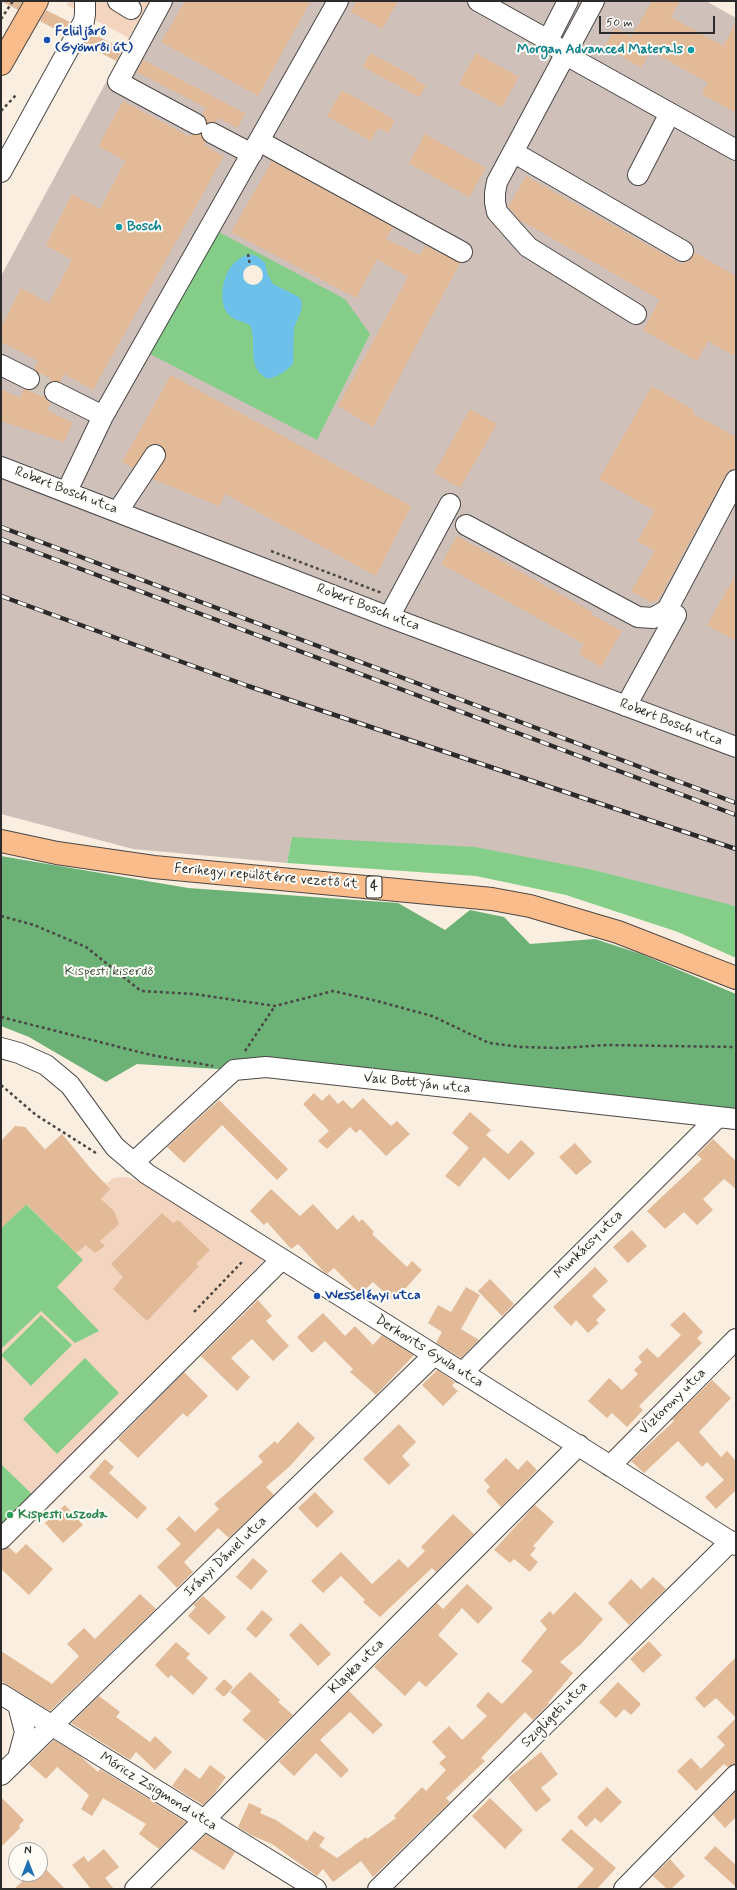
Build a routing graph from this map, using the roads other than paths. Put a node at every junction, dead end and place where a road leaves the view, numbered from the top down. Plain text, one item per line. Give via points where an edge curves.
1 (37, 1) edge
2 (85, 1) edge
3 (162, 1) edge
4 (338, 1) edge
5 (478, 1) edge
6 (568, 1) edge
7 (594, 1) edge
8 (548, 40) junction
9 (566, 54) junction
10 (1, 64) edge
11 (670, 113) junction
12 (256, 148) junction
13 (736, 150) edge
14 (514, 152) junction
15 (1, 172) edge
16 (638, 175) dead end
17 (462, 252) dead end
18 (683, 252) dead end
19 (636, 314) dead end
20 (1, 365) edge
21 (29, 379) tunnel mouth
22 (56, 392) tunnel mouth
23 (103, 416) junction
24 (155, 455) dead end
25 (1, 466) edge
26 (736, 480) edge
27 (66, 491) junction
28 (450, 504) dead end
29 (118, 511) junction
30 (466, 525) dead end
31 (666, 610) junction
32 (389, 616) junction
33 (626, 706) junction
34 (736, 748) edge
35 (1, 841) edge
36 (736, 978) edge
37 (1, 1048) edge
38 (726, 1119) edge
39 (133, 1162) junction
40 (282, 1259) junction
41 (736, 1339) edge
42 (434, 1355) junction
43 (462, 1373) junction
44 (579, 1446) junction
45 (610, 1466) junction
46 (1, 1539) edge
47 (734, 1543) edge
48 (1, 1694) edge
49 (18, 1705) junction
50 (52, 1726) junction
51 (18, 1758) junction
52 (1, 1775) edge
53 (736, 1775) edge
54 (204, 1820) junction
55 (134, 1889) edge
56 (316, 1889) edge
57 (378, 1889) edge
58 (624, 1889) edge

1 - 10 main road
2 - 15 street via 84,21
3 - 12 street via 118,82 204,128
4 - 12 street
5 - 8 street
6 - 8 street
7 - 9 street
8 - 9 street
9 - 11 street
9 - 14 street
11 - 13 street
11 - 16 street
12 - 17 street
12 - 23 street
14 - 18 street
14 - 19 street via 497,182 497,212 528,247
20 - 21 street
22 - 23 street
23 - 27 street
24 - 29 street
25 - 27 street, Robert Bosch utca
26 - 31 street
27 - 29 street, Robert Bosch utca
28 - 32 street
29 - 32 street, Robert Bosch utca
30 - 31 street via 638,617 653,618
31 - 33 street via 676,615
32 - 33 street, Robert Bosch utca
33 - 34 street, Robert Bosch utca
35 - 36 main road, Ferihegyi repülőtérre vezető út / 4 via 57,853 154,867 452,894 499,901 545,910 618,932
37 - 39 street, Derkovits Gyula utca via 19,1053 46,1066 70,1085 115,1147
38 - 39 street, Vak Bottyán utca via 266,1067 234,1070
38 - 43 street, Munkácsy utca
39 - 40 street, Derkovits Gyula utca via 147,1174
40 - 42 street, Derkovits Gyula utca
40 - 46 street
41 - 45 street, Víztorony utca
42 - 43 street, Derkovits Gyula utca
42 - 50 street, Irányi Dániel utca
43 - 44 street, Derkovits Gyula utca
44 - 45 street, Derkovits Gyula utca
44 - 54 street, Klapka utca
45 - 47 street, Derkovits Gyula utca
47 - 57 street, Szigligeti utca
48 - 49 street, Móricz Zsigmond utca
49 - 50 street, Móricz Zsigmond utca
49 - 51 street, Irányi Dániel utca via 25,1732
50 - 51 street, Irányi Dániel utca
50 - 54 street, Móricz Zsigmond utca
51 - 52 street, Irányi Dániel utca
53 - 58 street
54 - 55 street, Klapka utca
54 - 56 street, Móricz Zsigmond utca

